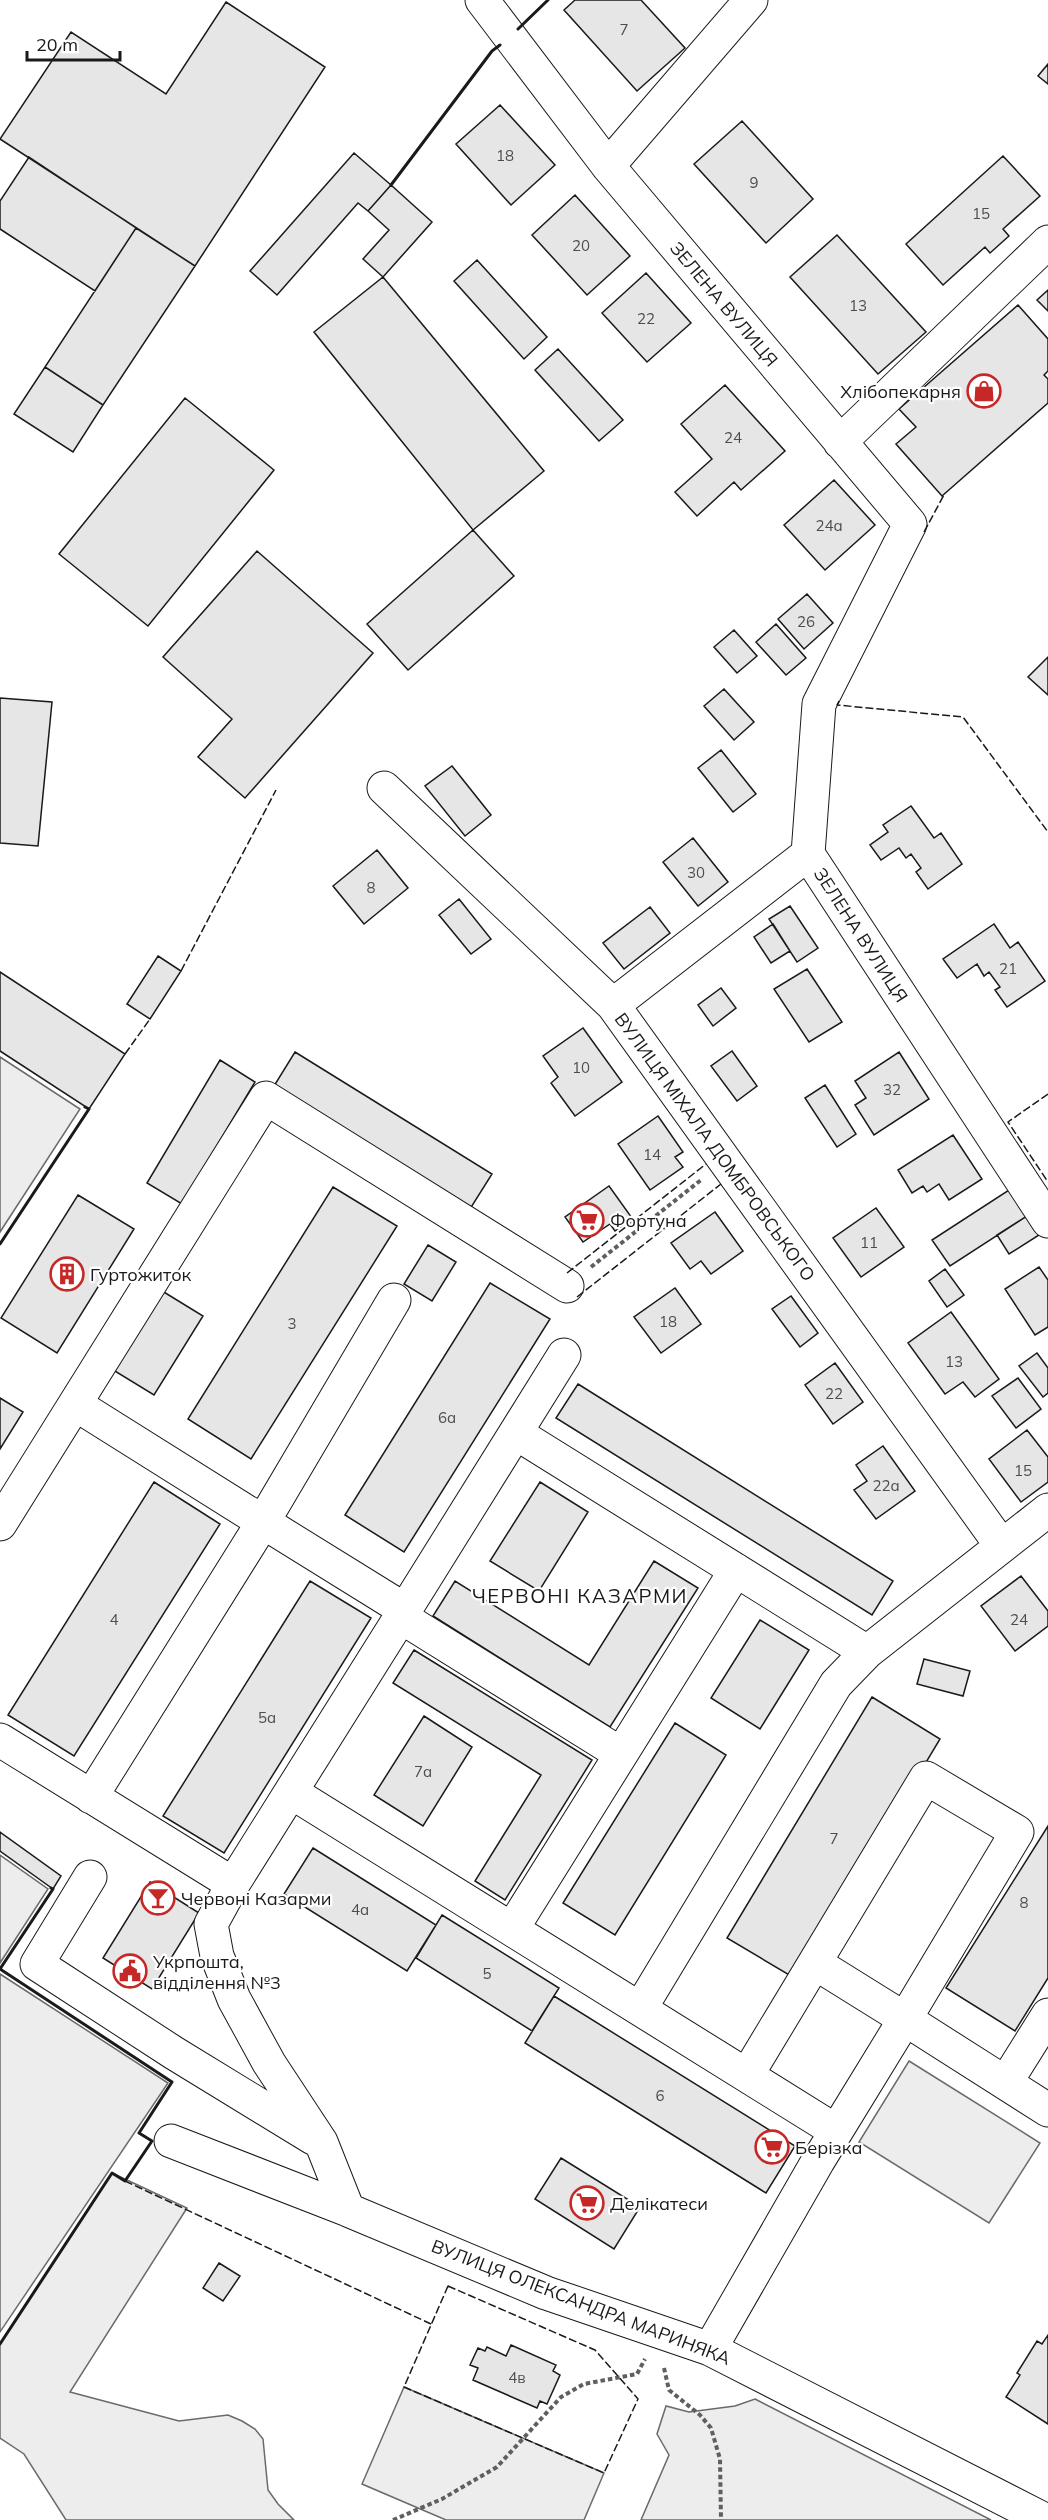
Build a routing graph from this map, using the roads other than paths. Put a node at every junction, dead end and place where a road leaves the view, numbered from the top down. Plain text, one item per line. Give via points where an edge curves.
1 (482, 0) edge
2 (751, 0) edge
3 (608, 166) junction
4 (1048, 242) edge
5 (840, 442) junction
6 (384, 788) dead end
7 (808, 854) junction
8 (613, 1005) junction
9 (1048, 1221) edge
10 (567, 1286) road end
11 (394, 1300) dead end
12 (564, 1356) dead end
13 (75, 1404) junction
14 (516, 1433) junction
15 (1048, 1510) edge
16 (264, 1522) junction
17 (0, 1524) edge
18 (1001, 1545) junction
19 (736, 1570) junction
20 (403, 1613) junction
21 (867, 1652) junction
22 (0, 1740) edge
23 (621, 1754) junction
24 (291, 1792) junction
25 (92, 1797) junction
26 (90, 1877) dead end
27 (233, 1884) junction
28 (512, 1929) junction
29 (815, 1963) junction
30 (640, 2009) junction
31 (1048, 2014) edge
32 (905, 2019) junction
33 (747, 2075) junction
34 (1006, 2082) junction
35 (1048, 2110) edge
36 (836, 2132) junction
37 (171, 2141) dead end
38 (321, 2142) junction
39 (348, 2210) junction
40 (710, 2349) junction
41 (1045, 2520) edge

1 - 3 street, ЗЕЛЕНА ВУЛИЦЯ
2 - 3 street
3 - 5 street, ЗЕЛЕНА ВУЛИЦЯ
4 - 5 street
5 - 7 street, ЗЕЛЕНА ВУЛИЦЯ via 910,524 819,704
6 - 8 street, ВУЛИЦЯ МІХАЛА ДОМБРОВСЬКОГО
7 - 8 street
7 - 9 street, ЗЕЛЕНА ВУЛИЦЯ
8 - 18 street, ВУЛИЦЯ МІХАЛА ДОМБРОВСЬКОГО
10 - 13 street via 266,1098
11 - 16 street
12 - 14 street
13 - 16 street
13 - 17 street
14 - 19 street
14 - 20 street
15 - 18 street
16 - 20 street
16 - 25 street
18 - 21 street
19 - 21 street
19 - 23 street
20 - 23 street
20 - 24 street
21 - 30 street via 836,1684
22 - 25 street
23 - 28 street
24 - 27 street
24 - 28 street
25 - 27 street
26 - 38 street via 37,1964
27 - 38 street via 211,1924 217,1956 234,1999 264,2054
28 - 30 street
29 - 32 street
29 - 32 street via 926,1778 1017,1832
29 - 33 street
30 - 33 street
31 - 34 street
32 - 34 street
32 - 36 street
33 - 36 street
34 - 35 street
36 - 40 street
37 - 39 street, ВУЛИЦЯ ОЛЕКСАНДРА МАРИНЯКА
38 - 39 street
39 - 40 street, ВУЛИЦЯ ОЛЕКСАНДРА МАРИНЯКА via 546,2292
40 - 41 street, ВУЛИЦЯ ОЛЕКСАНДРА МАРИНЯКА

